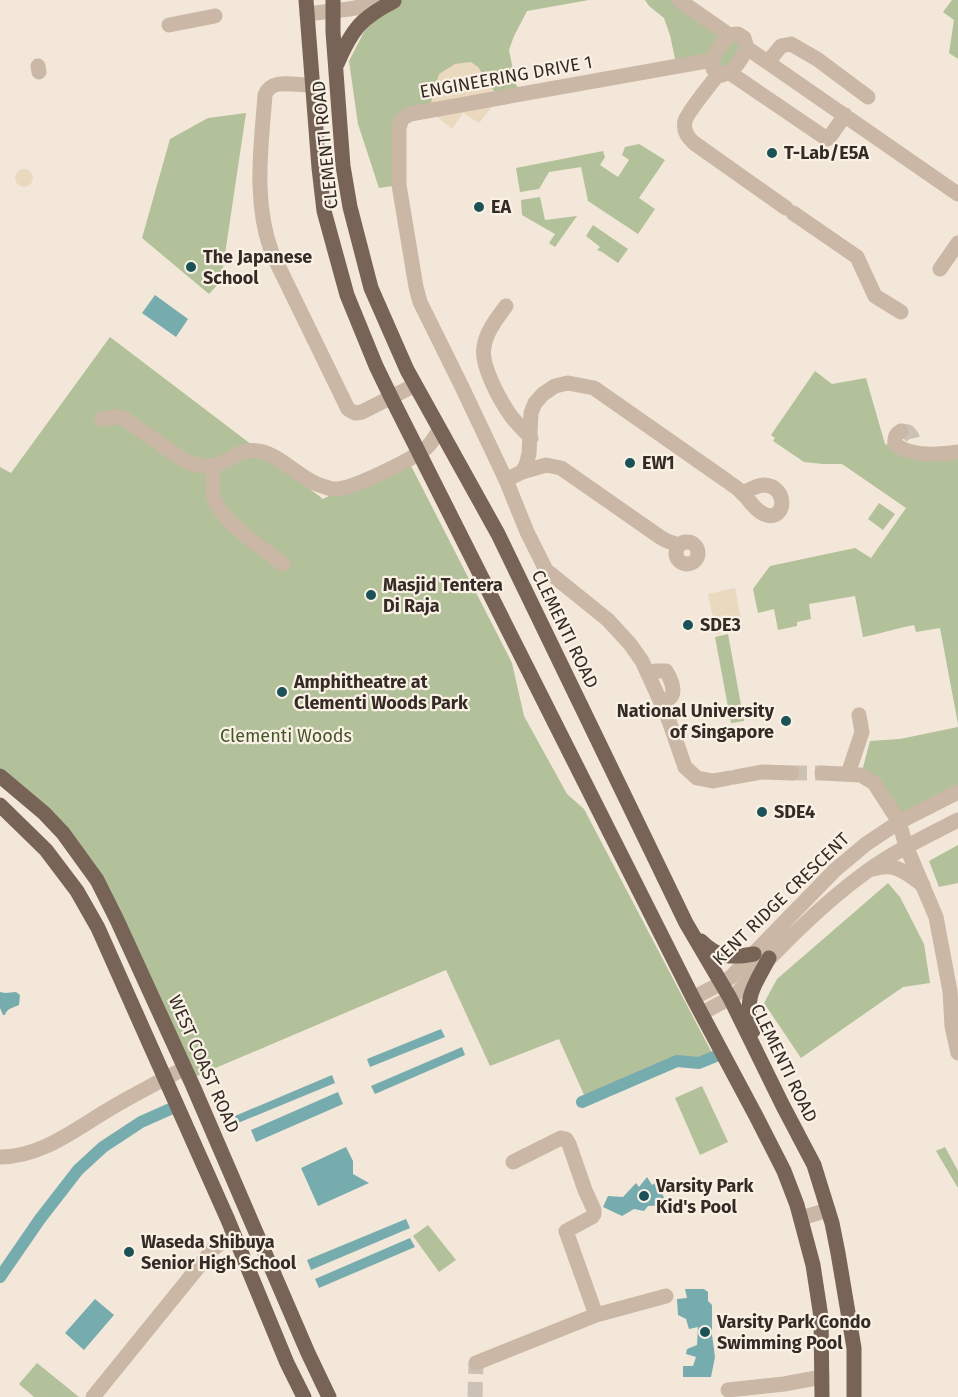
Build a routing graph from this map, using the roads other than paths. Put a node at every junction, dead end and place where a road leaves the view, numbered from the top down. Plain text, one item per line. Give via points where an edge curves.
1 (396, 0) edge
2 (679, 0) edge
3 (333, 6) edge
4 (306, 7) edge
5 (215, 16) dead end
6 (170, 25) dead end
7 (729, 35) junction
8 (747, 48) junction
9 (768, 62) junction
10 (336, 66) junction
11 (720, 69) junction
12 (312, 85) junction
13 (868, 97) dead end
14 (845, 115) junction
15 (958, 194) edge
16 (958, 243) edge
17 (958, 265) edge
18 (506, 306) dead end
19 (901, 312) dead end
20 (416, 385) junction
21 (391, 397) junction
22 (102, 419) dead end
23 (439, 430) junction
24 (531, 438) junction
25 (910, 441) tunnel mouth
26 (419, 453) junction
27 (958, 455) edge
28 (213, 466) junction
29 (522, 472) junction
30 (506, 480) junction
31 (742, 492) dead end
32 (679, 545) dead end
33 (283, 564) dead end
34 (859, 715) dead end
35 (792, 773) tunnel mouth
36 (822, 773) tunnel mouth
37 (848, 774) junction
38 (0, 776) edge
39 (958, 792) edge
40 (0, 805) edge
41 (958, 820) edge
42 (899, 822) junction
43 (906, 846) junction
44 (867, 871) junction
45 (923, 885) junction
46 (686, 923) junction
47 (754, 954) junction
48 (770, 958) junction
49 (722, 983) junction
50 (693, 998) junction
51 (730, 998) junction
52 (702, 1013) junction
53 (757, 1050) junction
54 (957, 1058) edge
55 (185, 1068) junction
56 (166, 1079) junction
57 (0, 1157) edge
58 (513, 1162) dead end
59 (828, 1210) junction
60 (801, 1218) junction
61 (233, 1234) junction
62 (666, 1296) dead end
63 (597, 1316) junction
64 (476, 1363) dead end
65 (822, 1377) junction
66 (728, 1390) dead end
67 (93, 1397) edge
68 (304, 1397) edge
69 (329, 1397) edge
70 (824, 1397) edge
71 (854, 1397) edge

1 - 3 street
1 - 10 main road via 353,31
2 - 7 street
3 - 4 street
3 - 10 main road, CLEMENTI ROAD
4 - 12 main road, CLEMENTI ROAD
5 - 6 street
7 - 8 street via 744,38
7 - 11 street via 717,49
8 - 9 street
8 - 11 street via 737,65
9 - 13 street via 781,46 791,44
9 - 14 street
10 - 20 main road, CLEMENTI ROAD via 350,207 371,288
11 - 14 street via 827,139
11 - 19 street via 686,117 686,134 857,257 875,296
11 - 30 street, ENGINEERING DRIVE 1 via 429,110 402,119 399,185 420,302
12 - 21 main road, CLEMENTI ROAD via 324,211 347,295
12 - 21 street via 276,84 266,90 259,175 266,235 348,410 362,412
14 - 15 street
16 - 17 street via 940,269
18 - 24 street via 487,335 483,360 511,416
20 - 21 street
20 - 23 main road, CLEMENTI ROAD
21 - 26 main road, CLEMENTI ROAD
22 - 28 street via 123,418 185,461
23 - 26 street
23 - 46 main road, CLEMENTI ROAD via 498,534
24 - 29 street via 530,454
24 - 31 street via 531,413 543,394 568,383 594,388
25 - 27 street via 924,454
26 - 28 street via 373,477 335,490 306,479 257,450 248,450
26 - 50 main road, CLEMENTI ROAD
28 - 33 street via 213,493 222,513
29 - 30 street
29 - 32 street via 546,465 561,468 660,537
30 - 35 street via 546,570 608,620 649,673 666,671 669,675 672,696 661,702 685,767 697,778 713,781 762,772
34 - 37 street via 862,732
36 - 37 street
37 - 42 street via 861,775 874,783
38 - 55 main road, WEST COAST ROAD via 63,833 97,880
39 - 42 street, KENT RIDGE CRESCENT
40 - 56 main road via 46,850 77,891 98,927
41 - 43 street, KENT RIDGE CRESCENT
42 - 43 street
42 - 47 street, KENT RIDGE CRESCENT via 836,870
43 - 44 street, KENT RIDGE CRESCENT
43 - 45 street
44 - 45 street via 893,867
44 - 48 street, KENT RIDGE CRESCENT
45 - 54 street via 940,936
46 - 47 main road via 715,952 733,957
46 - 49 main road, CLEMENTI ROAD
47 - 49 street, KENT RIDGE CRESCENT
48 - 51 street, KENT RIDGE CRESCENT
48 - 53 main road via 749,998
49 - 50 street, KENT RIDGE CRESCENT
49 - 51 main road, CLEMENTI ROAD
50 - 52 main road, CLEMENTI ROAD
51 - 52 street, KENT RIDGE CRESCENT
51 - 53 main road, CLEMENTI ROAD
52 - 60 main road, CLEMENTI ROAD via 774,1150
53 - 59 main road, CLEMENTI ROAD via 814,1166
55 - 56 street
55 - 69 main road, WEST COAST ROAD
56 - 57 street via 58,1141 15,1157
56 - 61 main road
58 - 63 street via 561,1138 569,1144 594,1214 566,1231
59 - 60 street
59 - 71 main road, CLEMENTI ROAD via 854,1348
60 - 65 main road, CLEMENTI ROAD via 821,1317
61 - 67 street via 213,1249
61 - 68 main road
62 - 63 street
63 - 64 street
65 - 66 street
65 - 70 main road, CLEMENTI ROAD

